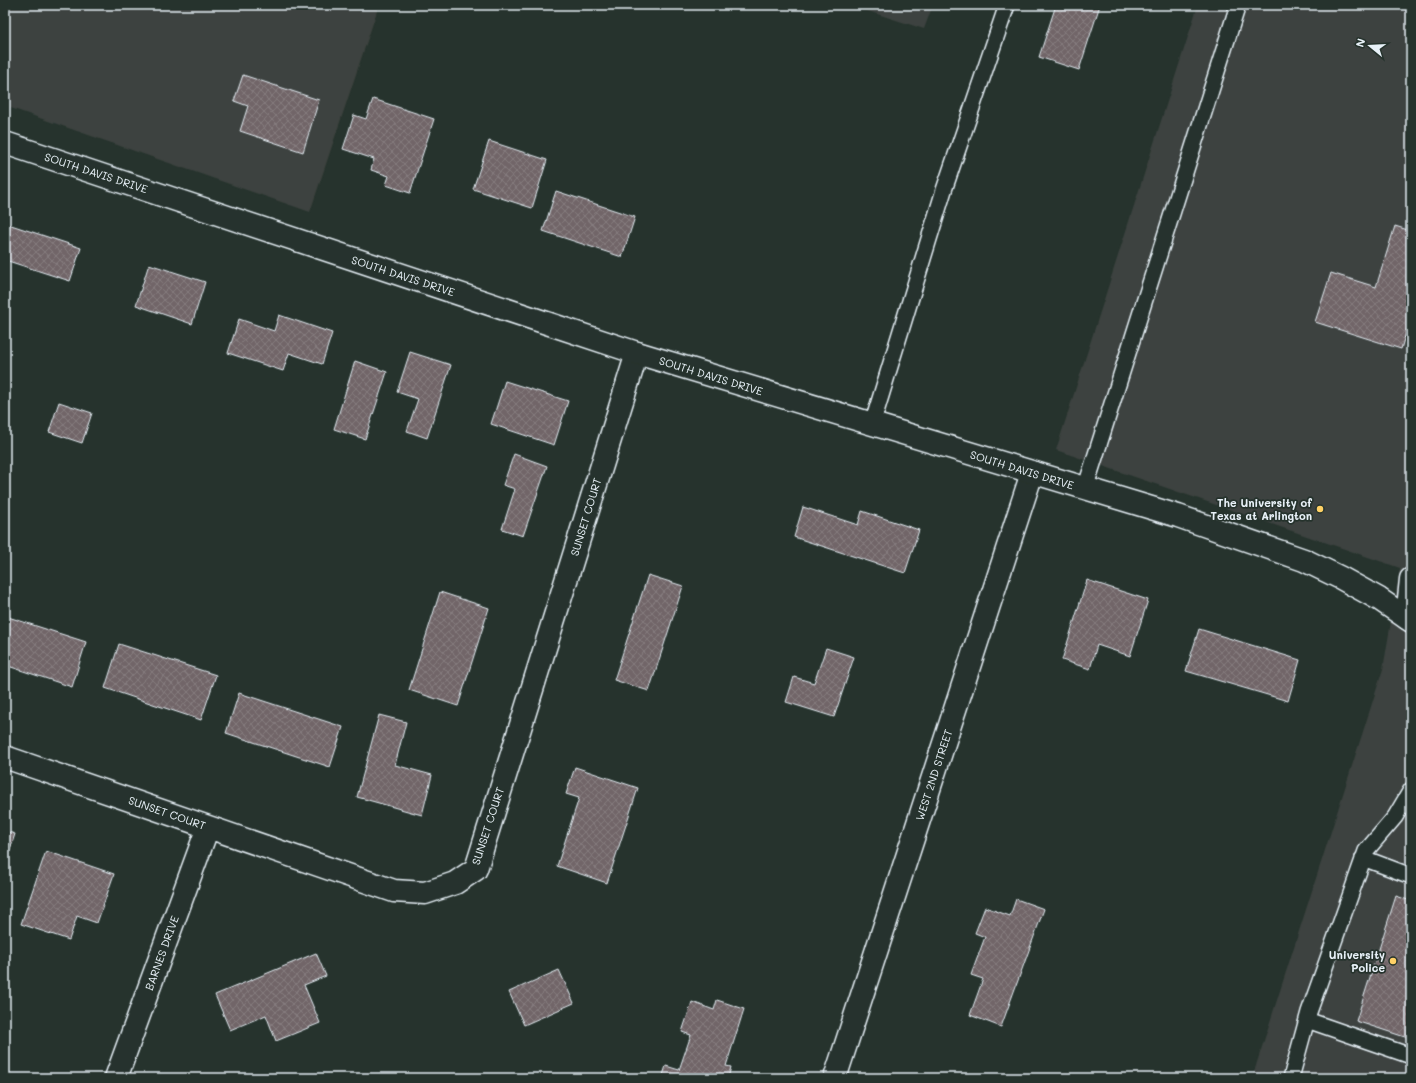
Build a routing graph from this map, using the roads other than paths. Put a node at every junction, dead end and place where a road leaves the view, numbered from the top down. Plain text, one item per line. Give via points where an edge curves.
1 (1007, 5) edge
2 (1238, 5) edge
3 (5, 143) edge
4 (637, 353) junction
5 (872, 425) junction
6 (1032, 473) junction
7 (1084, 489) junction
8 (1411, 579) edge
9 (1410, 617) edge
10 (5, 757) edge
11 (1411, 790) edge
12 (208, 827) junction
13 (1363, 858) junction
14 (1411, 876) edge
15 (1307, 1020) junction
16 (1411, 1056) edge
17 (116, 1078) edge
18 (836, 1078) edge
19 (1290, 1078) edge

1 - 5 lane via 944,190
2 - 7 lane
3 - 4 street, SOUTH DAVIS DRIVE
4 - 5 street, SOUTH DAVIS DRIVE
4 - 12 street, SUNSET COURT via 476,869 455,883 424,893 394,891
5 - 6 street, SOUTH DAVIS DRIVE
6 - 7 street, SOUTH DAVIS DRIVE
6 - 18 street, WEST 2ND STREET
7 - 9 street, SOUTH DAVIS DRIVE via 1178,516 1304,560
8 - 9 street
10 - 12 street, SUNSET COURT
11 - 13 lane
12 - 17 street, BARNES DRIVE
13 - 14 lane
13 - 15 lane
15 - 16 lane
15 - 19 lane

